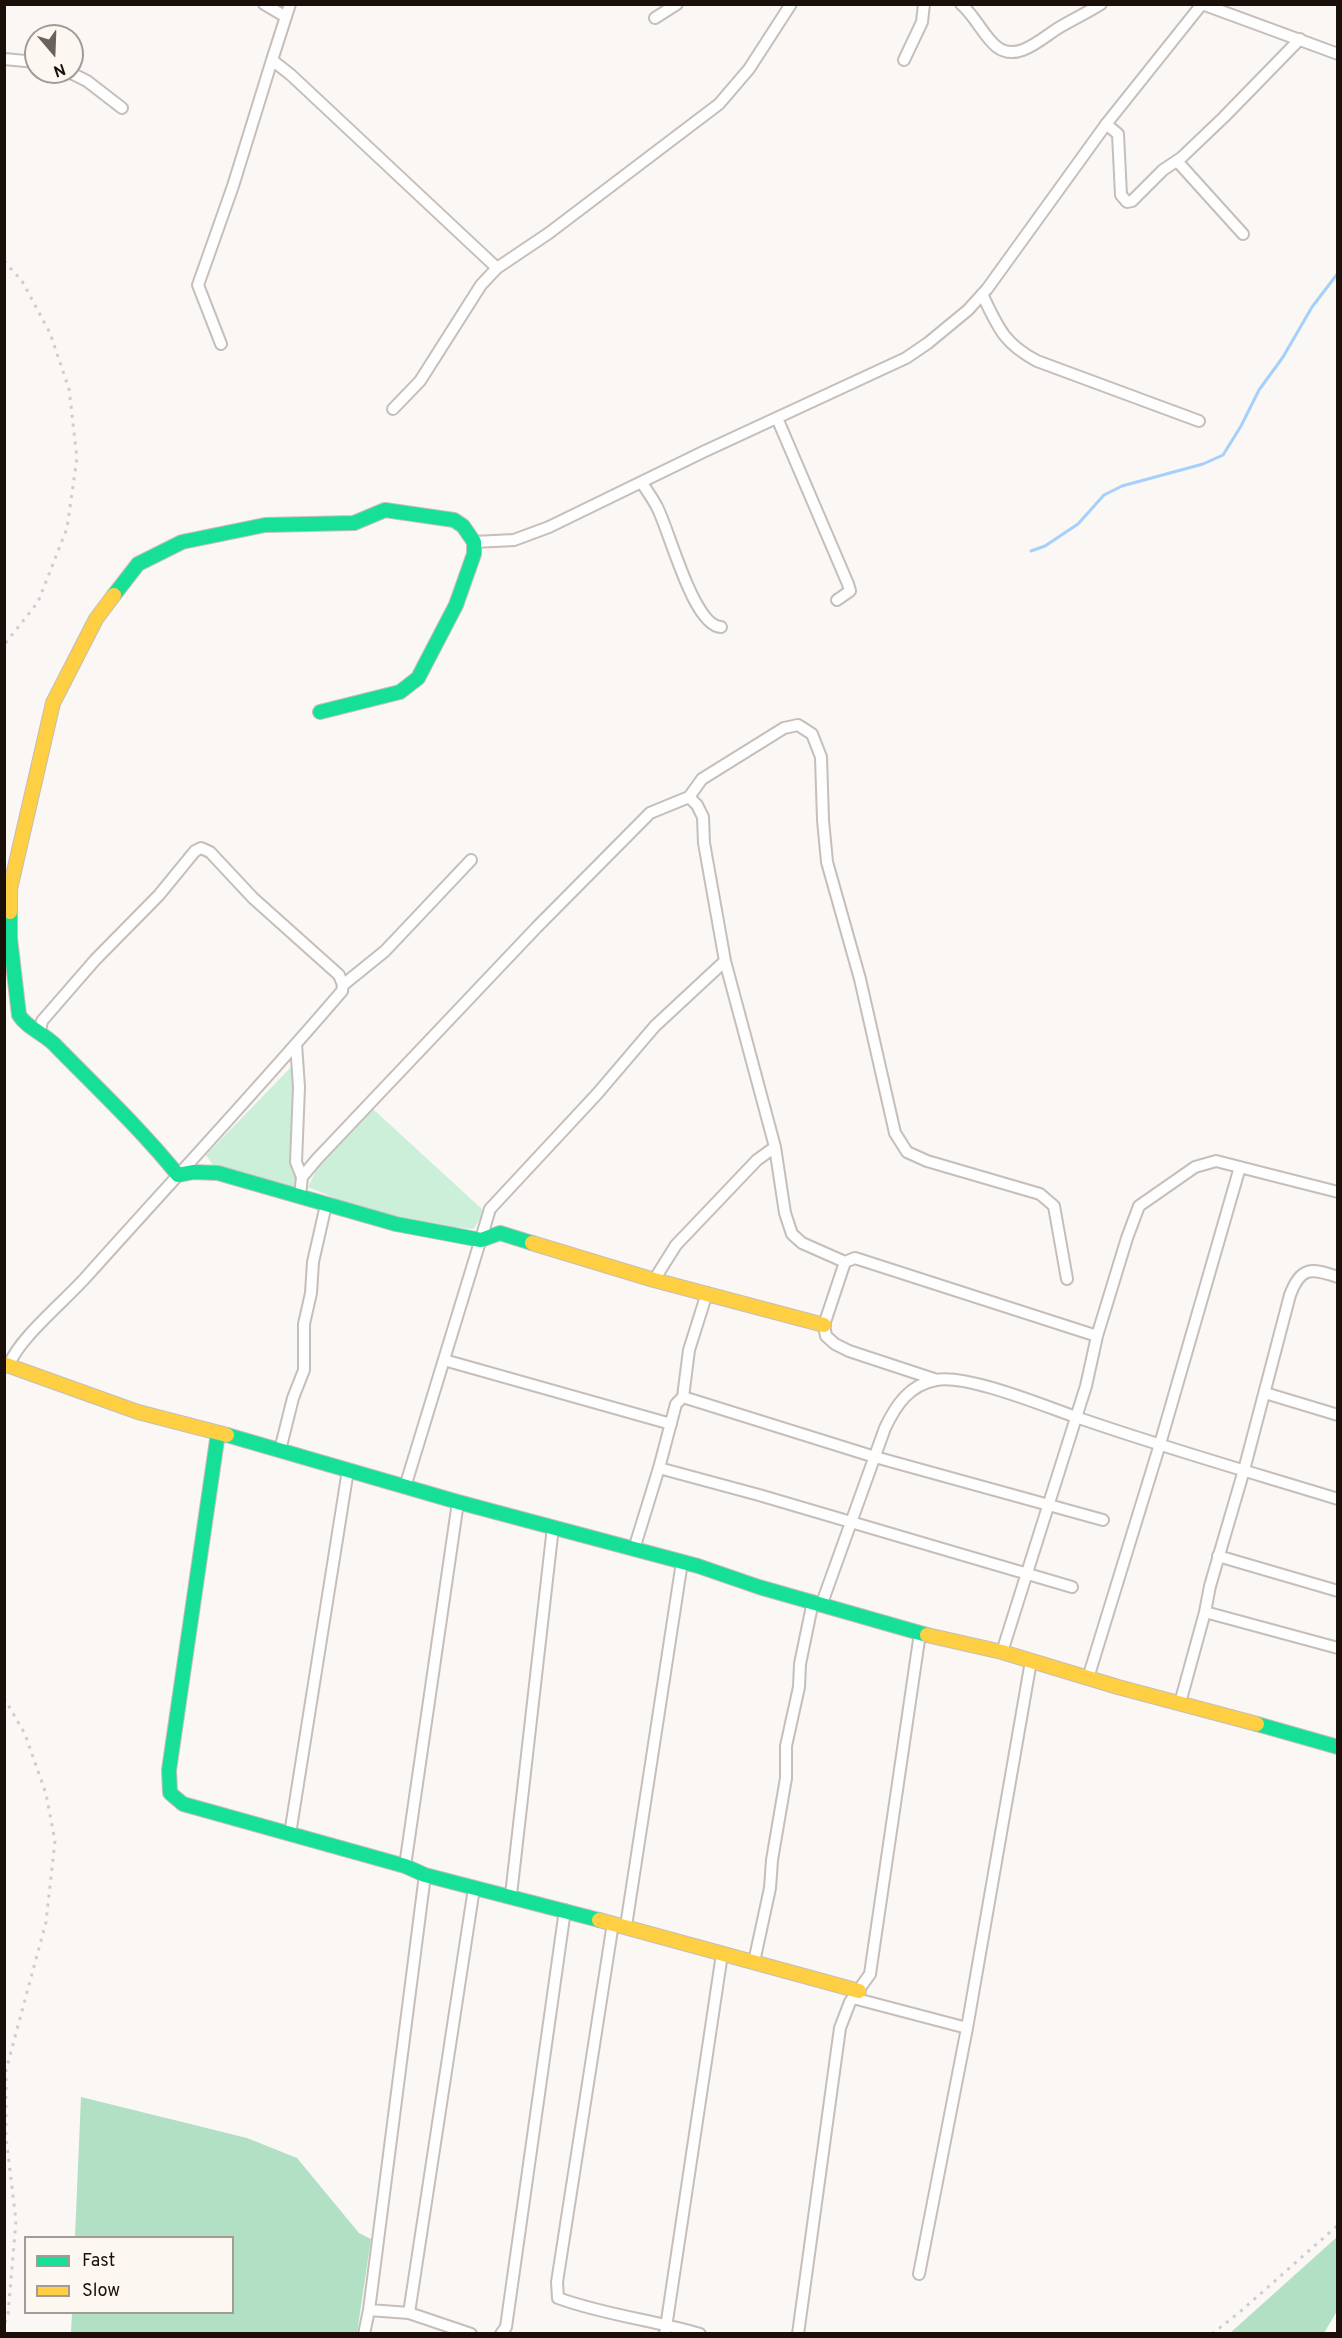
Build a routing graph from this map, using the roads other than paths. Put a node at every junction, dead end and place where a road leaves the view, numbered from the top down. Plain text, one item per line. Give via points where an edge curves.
1 (264, 4) edge
2 (290, 4) edge
3 (677, 4) edge
4 (791, 4) edge
5 (924, 4) edge
6 (961, 4) edge
7 (1101, 4) edge
8 (285, 17) junction
9 (655, 18) dead end
10 (1300, 39) junction
11 (1338, 54) edge
12 (4, 59) edge
13 (272, 60) junction
14 (904, 60) dead end
15 (24, 61) edge
16 (84, 80) edge
17 (122, 108) dead end
18 (1106, 124) junction
19 (1177, 161) junction
20 (1242, 234) dead end
21 (497, 267) junction
22 (982, 294) junction
23 (221, 344) dead end
24 (393, 409) dead end
25 (777, 418) junction
26 (1199, 421) dead end
27 (642, 483) junction
28 (474, 542) junction
29 (837, 600) dead end
30 (721, 627) dead end
31 (320, 712) dead end
32 (689, 797) junction
33 (471, 860) dead end
34 (725, 962) junction
35 (343, 986) junction
36 (40, 1031) junction
37 (296, 1044) junction
38 (775, 1147) junction
39 (1240, 1167) junction
40 (178, 1175) junction
41 (302, 1177) junction
42 (1338, 1192) edge
43 (300, 1196) junction
44 (326, 1205) junction
45 (481, 1240) junction
46 (845, 1262) junction
47 (1338, 1277) edge
48 (1066, 1279) dead end
49 (654, 1280) junction
50 (707, 1293) junction
51 (824, 1325) junction
52 (1097, 1336) junction
53 (444, 1360) junction
54 (7, 1364) edge
55 (937, 1380) junction
56 (1265, 1393) junction
57 (683, 1398) junction
58 (1338, 1415) edge
59 (1076, 1417) junction
60 (671, 1424) junction
61 (218, 1433) junction
62 (1160, 1444) junction
63 (280, 1450) junction
64 (875, 1457) junction
65 (659, 1468) junction
66 (348, 1470) junction
67 (1244, 1470) junction
68 (405, 1487) junction
69 (1338, 1499) edge
70 (458, 1502) junction
71 (1047, 1505) junction
72 (1103, 1520) dead end
73 (850, 1522) junction
74 (553, 1527) junction
75 (634, 1549) junction
76 (1218, 1556) junction
77 (682, 1562) junction
78 (1026, 1574) junction
79 (1072, 1587) dead end
80 (1338, 1591) edge
81 (818, 1602) junction
82 (1205, 1612) junction
83 (920, 1633) junction
84 (1338, 1648) edge
85 (1002, 1652) junction
86 (1032, 1661) junction
87 (1088, 1678) junction
88 (1180, 1703) junction
89 (1338, 1747) edge
90 (290, 1834) junction
91 (405, 1866) junction
92 (425, 1875) junction
93 (474, 1888) junction
94 (511, 1895) junction
95 (565, 1910) junction
96 (619, 1925) junction
97 (722, 1954) junction
98 (754, 1962) junction
99 (856, 1994) junction
100 (968, 2028) junction
101 (919, 2274) dead end
102 (369, 2310) junction
103 (409, 2313) junction
104 (666, 2329) edge
105 (364, 2334) edge
106 (471, 2334) edge
107 (501, 2334) edge
108 (700, 2334) edge
109 (798, 2334) edge

1 - 8 street
2 - 8 street
3 - 9 street
4 - 21 street via 749,69 719,104
5 - 14 street via 922,22
6 - 7 street via 992,43 1009,52 1029,48
8 - 13 street
10 - 11 street
10 - 18 street via 1202,4
10 - 19 street
12 - 15 street
13 - 21 street
13 - 23 street via 198,285
16 - 17 street
18 - 19 street via 1118,134 1121,195 1127,202
18 - 22 street
19 - 20 street
21 - 24 street via 420,381
22 - 25 street via 949,327 906,358
22 - 26 street via 1003,335 1024,354
25 - 27 street
25 - 29 street via 848,584 850,591
27 - 28 street via 537,532 514,540
27 - 30 street via 658,507 699,610 707,621
28 - 31 street via 474,555 456,605 418,678 400,692
28 - 36 street via 464,526 454,520 385,510 354,523 265,525 182,542 138,564 96,620 53,703 10,889 17,1005 22,1020
32 - 34 street via 703,817
32 - 41 street via 650,813
32 - 48 street via 702,779 784,728 798,725 812,734 820,757 827,862 860,979 895,1133 907,1152 927,1161 1040,1194 1054,1206
33 - 35 street via 385,951
34 - 38 street
34 - 45 street via 656,1026 490,1209
35 - 36 street via 339,975 253,898 210,852 201,848 95,960 42,1021
35 - 37 street
36 - 40 street via 152,1143
37 - 40 street
37 - 41 street via 296,1162
38 - 46 street via 792,1234 802,1243
38 - 49 street via 757,1160 676,1245
39 - 42 street
39 - 52 street via 1216,1161 1195,1167 1139,1206
39 - 62 street
40 - 43 street via 218,1173
40 - 54 street
41 - 43 street
43 - 44 street
44 - 45 street via 396,1224
44 - 63 street via 304,1324 304,1370
45 - 49 street via 500,1233
45 - 53 street
46 - 51 street
46 - 52 street via 855,1258
47 - 56 street via 1311,1270 1296,1278
49 - 50 street
50 - 51 street
50 - 57 street via 689,1350
51 - 55 street via 826,1336 849,1351
52 - 59 street
53 - 60 street
53 - 68 street
54 - 61 street via 138,1412
55 - 59 street via 971,1383
55 - 64 street via 902,1398
56 - 58 street
56 - 67 street
57 - 60 street via 676,1404
57 - 64 street
59 - 62 street
59 - 71 street
60 - 65 street
61 - 63 street
61 - 90 street via 169,1770 170,1793 183,1804
62 - 67 street
62 - 87 street
63 - 66 street
64 - 71 street
64 - 73 street
65 - 73 street
65 - 75 street
66 - 68 street
66 - 90 street
67 - 69 street
67 - 76 street
68 - 70 street
70 - 74 street
70 - 91 street
71 - 72 street
71 - 78 street
73 - 78 street
73 - 81 street
74 - 75 street
74 - 94 street
75 - 77 street
76 - 80 street
76 - 82 street
77 - 81 street
77 - 96 street
78 - 79 street
78 - 85 street
81 - 83 street
81 - 98 street via 800,1664 770,1888
82 - 84 street
82 - 88 street
83 - 85 street
83 - 99 street via 870,1974
85 - 86 street
86 - 87 street
86 - 100 street
87 - 88 street
88 - 89 street
90 - 91 street
91 - 92 street
92 - 93 street
92 - 102 street
93 - 94 street
93 - 103 street
94 - 95 street
95 - 96 street
95 - 107 street via 506,2327
96 - 97 street
96 - 104 street via 557,2282 558,2298
97 - 98 street
97 - 104 street
98 - 99 street
99 - 100 street
99 - 109 street via 840,2028
100 - 101 street
102 - 103 street
102 - 105 street
103 - 106 street
104 - 108 street

